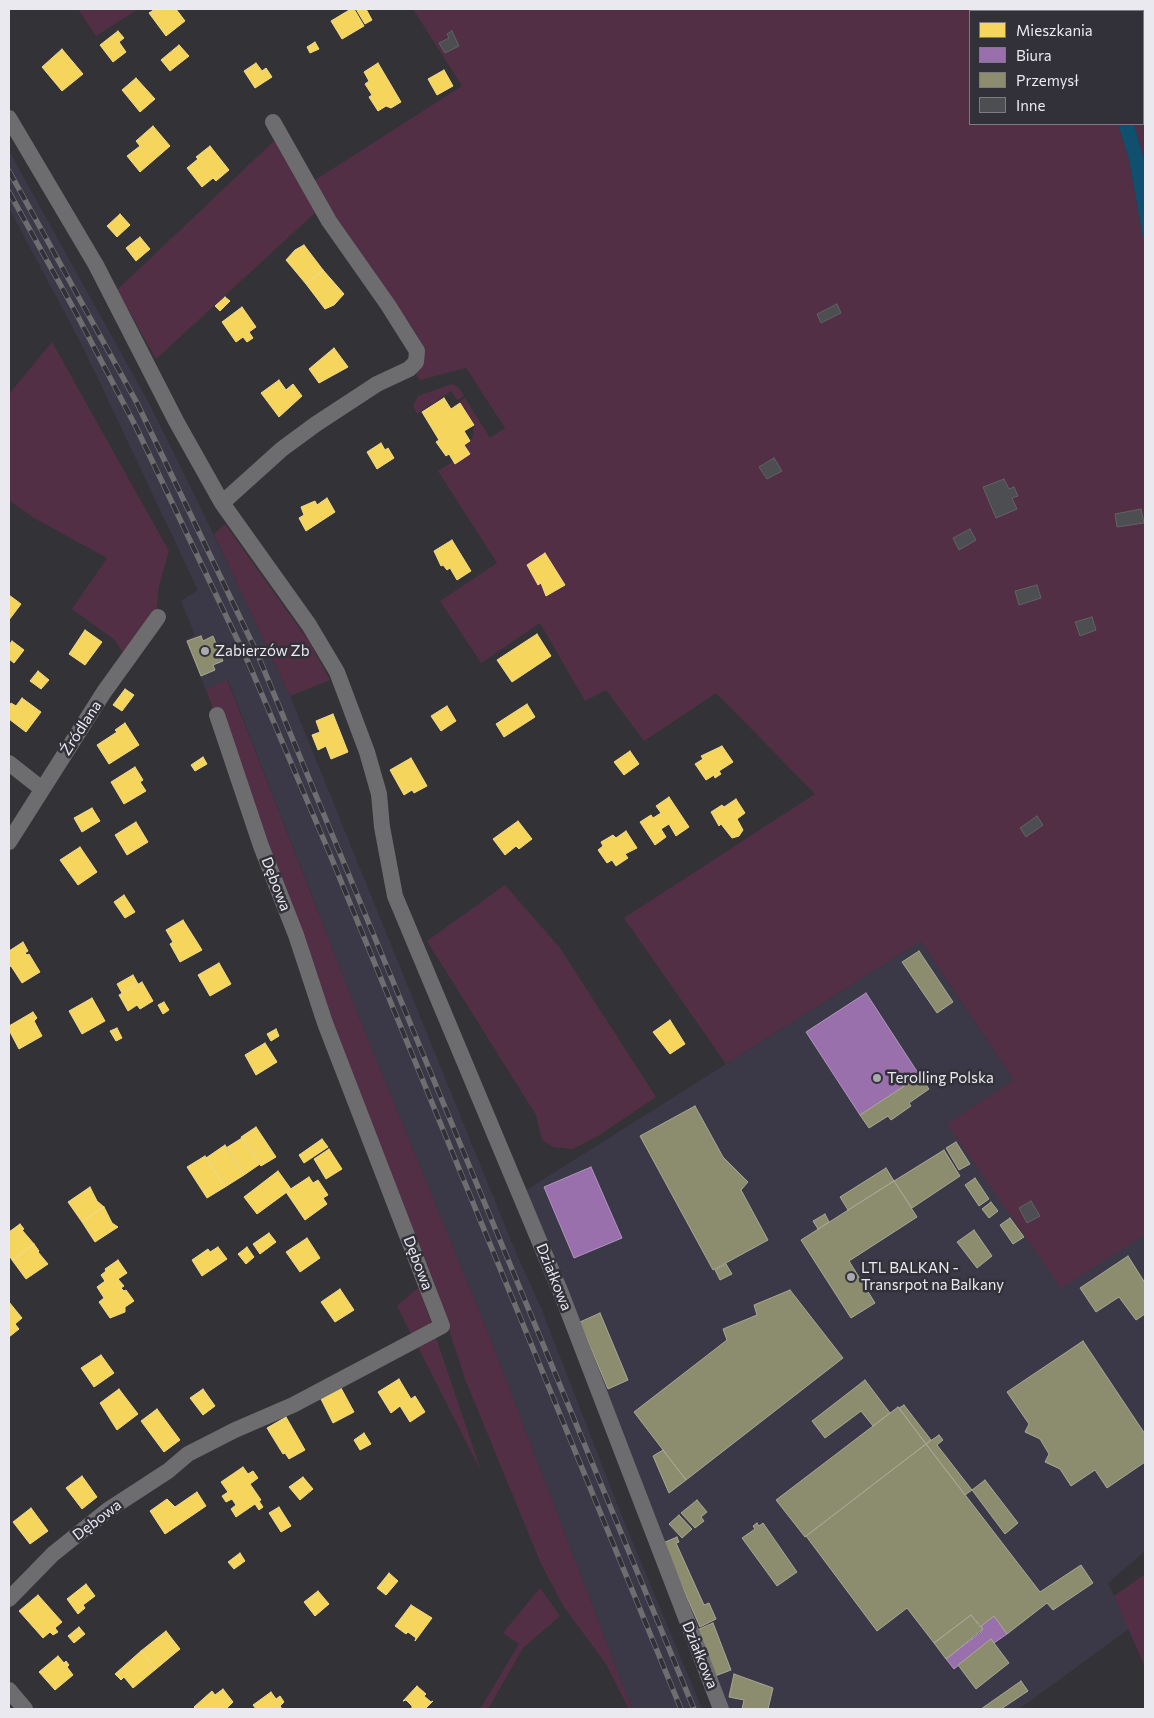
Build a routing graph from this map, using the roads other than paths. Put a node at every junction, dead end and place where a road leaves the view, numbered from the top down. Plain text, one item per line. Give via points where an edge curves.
1 (9, 118) edge
2 (273, 122) dead end
3 (222, 503) junction
4 (158, 617) dead end
5 (217, 715) dead end
6 (9, 763) edge
7 (42, 789) junction
8 (9, 842) edge
9 (9, 1599) edge
10 (9, 1690) edge
11 (25, 1709) edge
12 (721, 1709) edge

1 - 3 street, Działkowa via 96,265
2 - 3 street via 329,221 417,351 416,362 316,424 282,449
3 - 12 street, Działkowa via 309,625 337,672 379,794 395,896 561,1293
4 - 7 street, Źródlana via 104,692
5 - 9 street, Dębowa via 328,1032 442,1326 301,1401 188,1454 108,1510 53,1554
6 - 7 street
7 - 8 street, Źródlana
10 - 11 street

